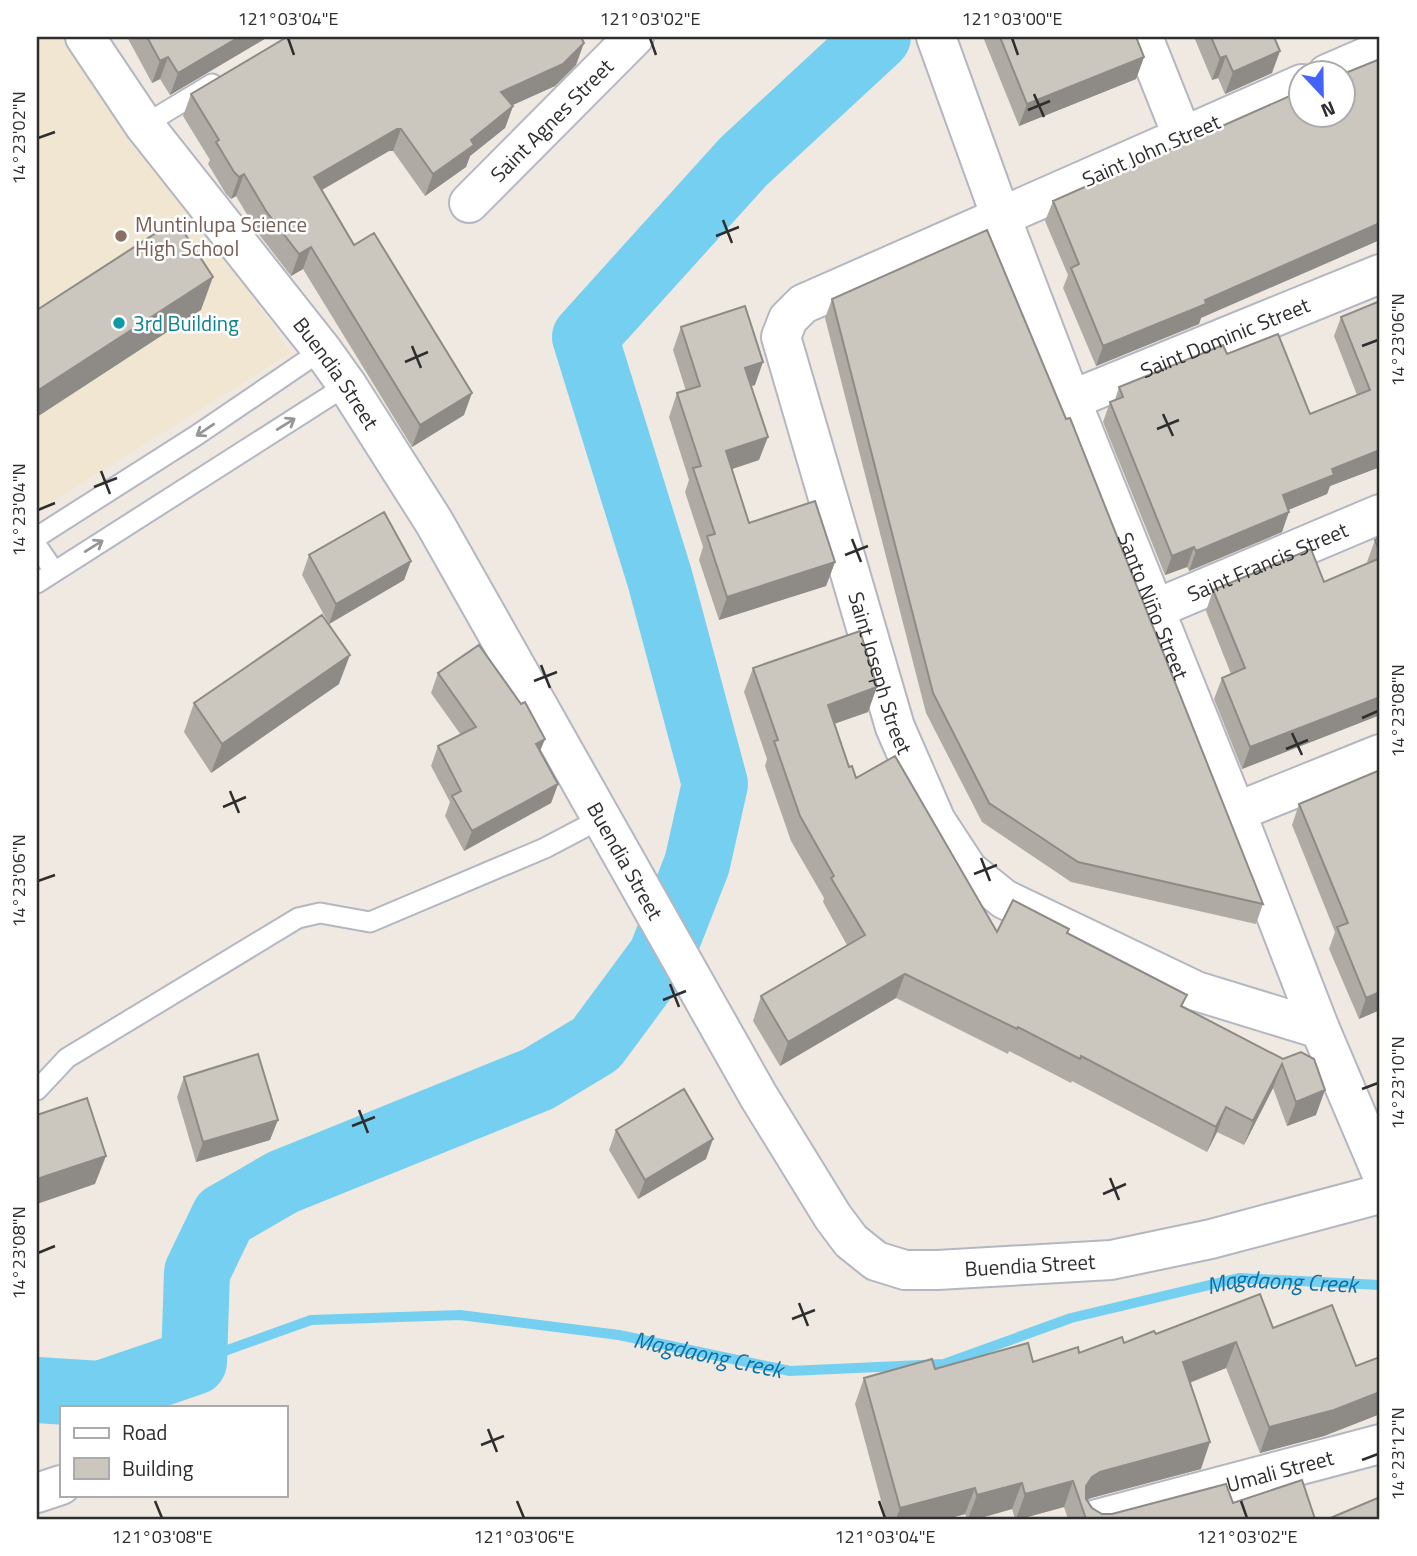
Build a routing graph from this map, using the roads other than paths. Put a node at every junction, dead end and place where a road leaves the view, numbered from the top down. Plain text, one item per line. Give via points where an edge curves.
1 (85, 37) edge
2 (1143, 37) edge
3 (616, 44) edge
4 (941, 51) edge
5 (1380, 51) edge
6 (1358, 60) edge
7 (225, 77) edge
8 (1288, 90) edge
9 (144, 125) junction
10 (1182, 135) junction
11 (469, 203) dead end
12 (1001, 217) junction
13 (1380, 274) edge
14 (322, 350) junction
15 (347, 385) junction
16 (1071, 400) junction
17 (1380, 514) edge
18 (37, 537) edge
19 (37, 546) edge
20 (54, 571) junction
21 (37, 583) edge
22 (1155, 609) junction
23 (1380, 754) edge
24 (1236, 812) junction
25 (603, 818) junction
26 (1320, 1029) junction
27 (37, 1090) edge
28 (1380, 1170) edge
29 (1380, 1194) edge
30 (1380, 1444) edge
31 (60, 1485) edge
32 (37, 1493) edge
33 (1097, 1519) edge

1 - 9 street, Buendia Street
2 - 10 street
3 - 11 street, Saint Agnes Street
4 - 12 street, Santo Niño Street
5 - 6 street
7 - 9 lane
8 - 10 street, Saint John Street
9 - 14 street, Buendia Street
10 - 12 street, Saint John Street
12 - 16 street, Santo Niño Street
12 - 26 street, Saint Joseph Street via 803,304 788,318 781,337 895,727 936,821 968,870 1004,899 1196,991
13 - 16 street, Saint Dominic Street
14 - 15 street, Buendia Street
14 -> 18 lane
20 -> 15 lane
15 - 25 street, Buendia Street via 434,522
16 - 22 street, Santo Niño Street
17 - 22 street, Saint Francis Street
19 - 20 lane
20 - 21 lane
22 - 24 street, Santo Niño Street
23 - 24 street
24 - 26 street, Santo Niño Street
25 - 27 lane via 545,848 370,922 320,913 298,918 67,1058
25 - 29 street, Buendia Street via 833,1217 876,1261 905,1270 937,1270 1111,1260
26 - 28 street, Santo Niño Street
30 - 33 street, Umali Street
31 - 32 street

